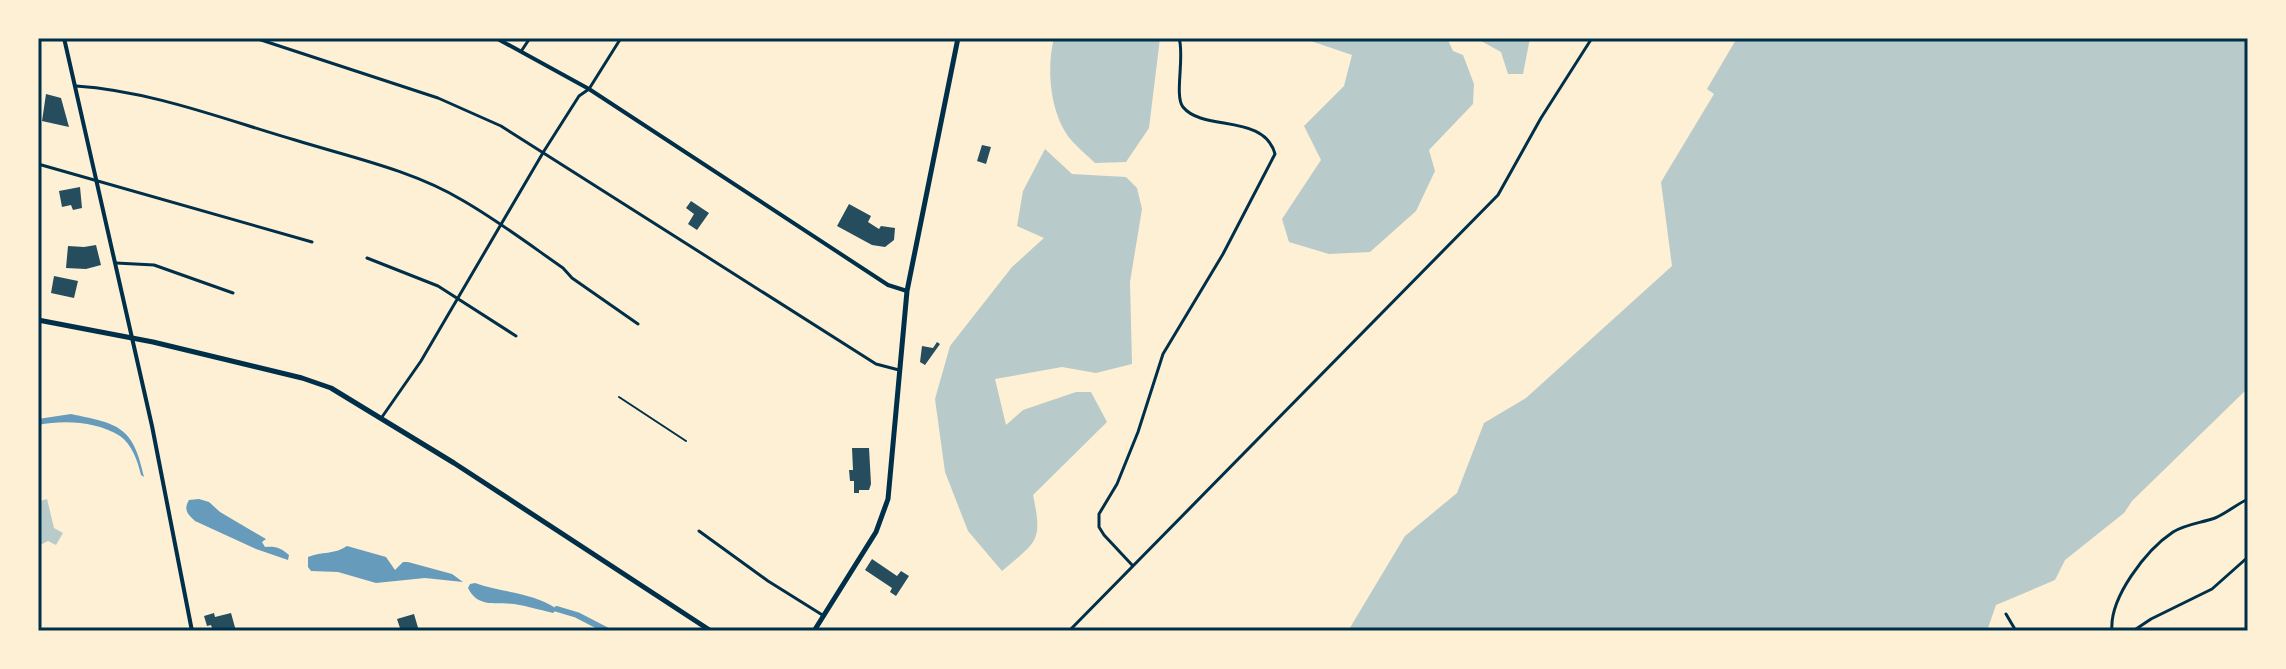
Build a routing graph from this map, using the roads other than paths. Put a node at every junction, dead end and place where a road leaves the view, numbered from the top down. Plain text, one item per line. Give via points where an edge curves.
1 (64, 38) edge
2 (255, 38) edge
3 (496, 38) edge
4 (530, 38) edge
5 (621, 38) edge
6 (958, 38) edge
7 (1179, 38) edge
8 (1592, 38) edge
9 (522, 50) junction
10 (75, 86) junction
11 (589, 89) junction
12 (544, 151) junction
13 (38, 164) edge
14 (97, 180) junction
15 (499, 225) junction
16 (312, 242) dead end
17 (367, 258) dead end
18 (116, 263) junction
19 (907, 291) junction
20 (233, 293) dead end
21 (458, 296) junction
22 (38, 320) edge
23 (638, 324) dead end
24 (516, 336) dead end
25 (133, 340) junction
26 (899, 370) junction
27 (619, 397) dead end
28 (382, 417) junction
29 (686, 441) dead end
30 (2248, 499) edge
31 (699, 531) dead end
32 (2248, 557) edge
33 (1134, 567) junction
34 (2006, 614) dead end
35 (824, 616) junction
36 (192, 631) edge
37 (711, 631) edge
38 (814, 631) edge
39 (1069, 631) edge
40 (2016, 631) edge
41 (2112, 631) edge
42 (2133, 631) edge

1 - 10 street
2 - 12 street via 438,98
3 - 9 street
4 - 9 street
5 - 11 street
6 - 19 main road
7 - 33 street via 1184,109 1259,131 1273,143 1275,154 1163,354 1138,432 1099,514 1104,535
8 - 33 street via 1498,195
9 - 11 street
10 - 14 street
10 - 15 street via 116,89 383,167 461,199
11 - 12 street
11 - 19 street via 888,285
12 - 15 street
12 - 26 street via 876,364
13 - 14 street
14 - 16 street
14 - 18 street
15 - 21 street
15 - 23 street
17 - 21 street
18 - 20 street via 154,265
18 - 25 street
19 - 26 main road
21 - 24 street
21 - 28 street
22 - 25 main road
25 - 28 main road via 302,378
25 - 36 street
26 - 35 main road via 888,499 876,532
27 - 29 lane
28 - 37 main road
30 - 41 street via 2175,531 2146,555 2118,599
31 - 35 street
32 - 42 street via 2212,589
33 - 39 street
34 - 40 street
35 - 38 main road

